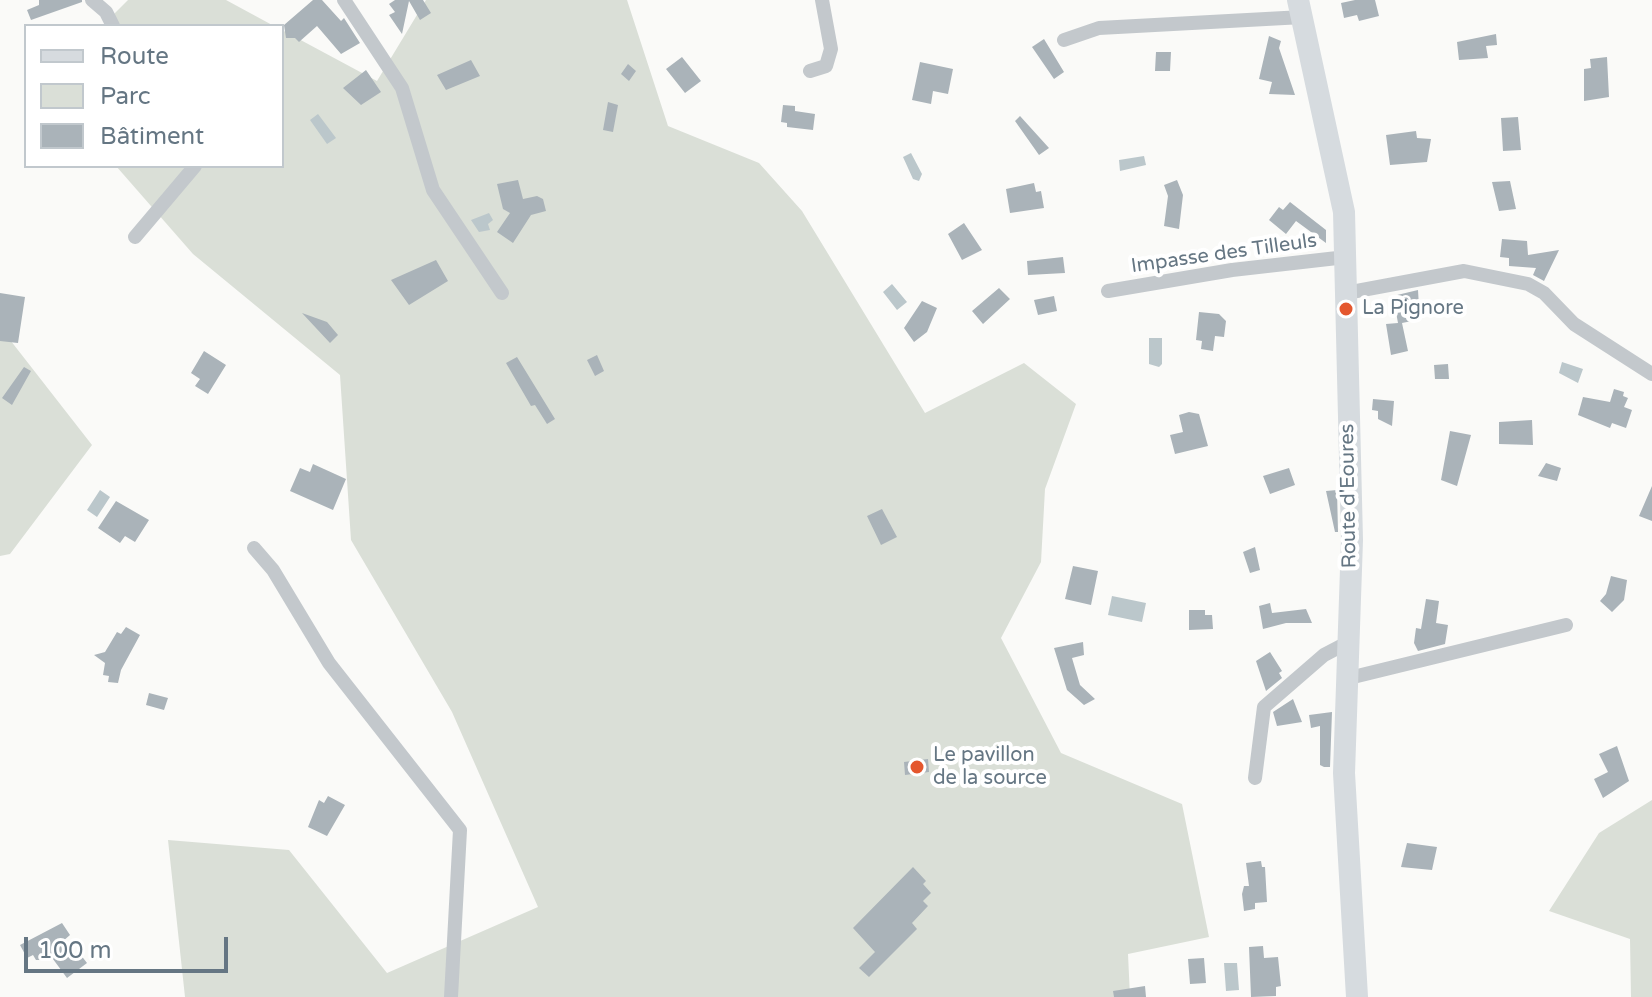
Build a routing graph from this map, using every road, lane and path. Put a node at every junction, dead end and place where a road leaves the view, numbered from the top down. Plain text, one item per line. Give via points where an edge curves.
1 (92, 0) edge
2 (344, 0) edge
3 (822, 0) edge
4 (1301, 8) edge
5 (112, 24) edge
6 (1064, 40) dead end
7 (810, 71) dead end
8 (193, 168) edge
9 (135, 237) dead end
10 (1346, 257) junction
11 (1108, 291) dead end
12 (502, 293) dead end
13 (1346, 293) junction
14 (1652, 374) edge
15 (254, 548) dead end
16 (1566, 625) dead end
17 (1347, 643) junction
18 (1345, 679) junction
19 (1255, 778) dead end
20 (451, 997) edge
21 (1357, 997) edge

1 - 5 street
2 - 12 street via 402,88 433,190
3 - 7 street via 831,49 826,66
4 - 6 street via 1099,28
4 - 10 street, Route d'Eoures via 1336,161
8 - 9 street
10 - 11 street, Impasse des Tilleuls
10 - 13 street, Route d'Eoures
13 - 14 street via 1464,271 1528,284 1574,324
13 - 17 street, Route d'Eoures via 1352,540
15 - 20 street via 329,663 460,830
16 - 18 street
17 - 18 street, Route d'Eoures
17 - 19 street via 1324,655 1264,707
18 - 21 street, Route d'Eoures via 1344,773

